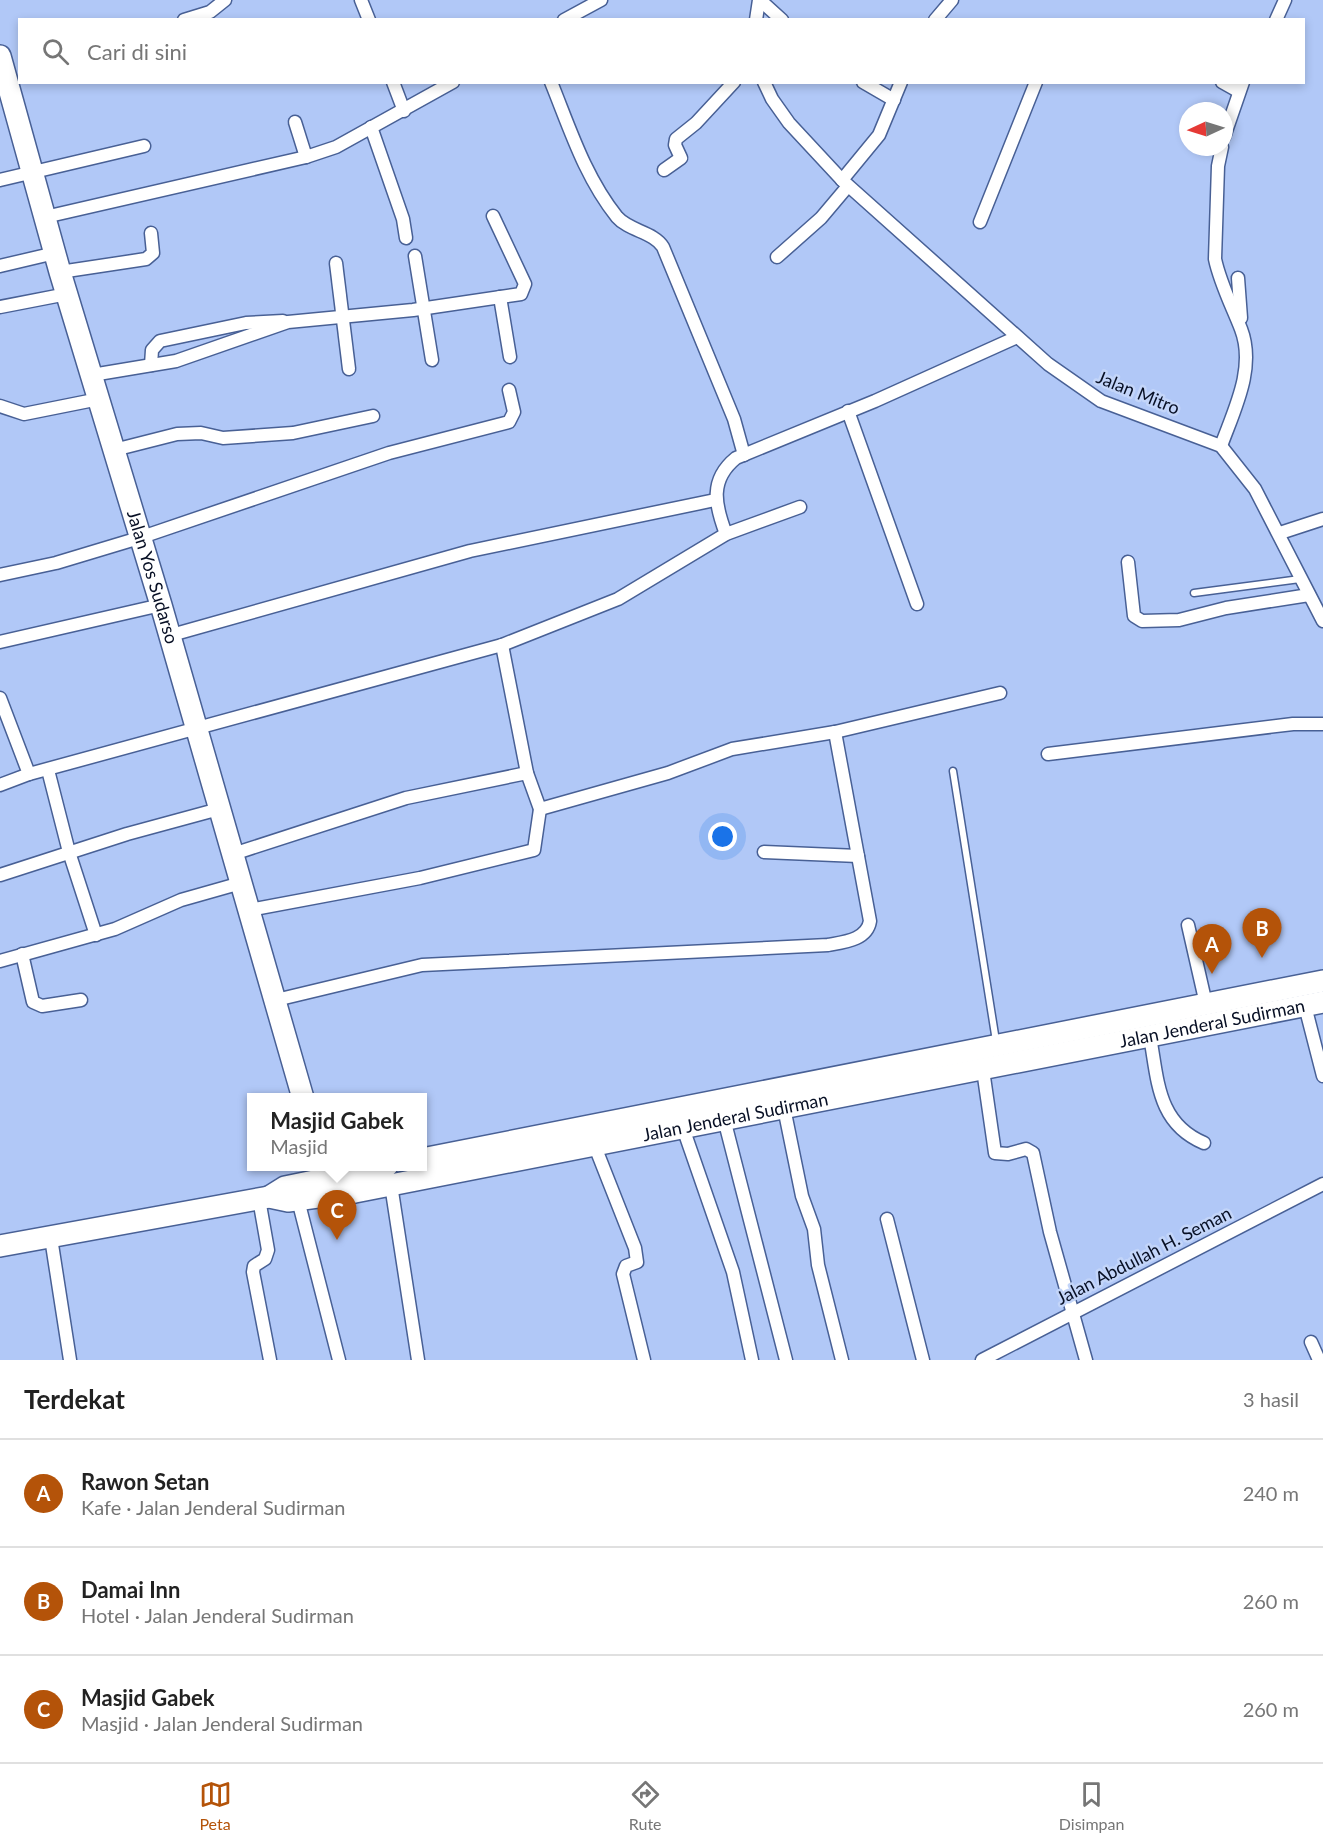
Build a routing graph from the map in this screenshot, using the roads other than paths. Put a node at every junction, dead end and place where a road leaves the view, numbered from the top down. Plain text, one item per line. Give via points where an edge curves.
1 (225, 0) edge
2 (361, 0) edge
3 (601, 0) edge
4 (760, 0) edge
5 (952, 0) edge
6 (1285, 0) edge
7 (190, 18) edge
8 (368, 18) edge
9 (568, 18) edge
10 (756, 18) edge
11 (780, 18) edge
12 (939, 18) edge
13 (1277, 18) edge
14 (0, 56) edge
15 (394, 84) edge
16 (450, 84) edge
17 (552, 84) edge
18 (732, 84) edge
19 (765, 84) edge
20 (866, 84) edge
21 (900, 84) edge
22 (1035, 84) edge
23 (1238, 91) edge
24 (894, 100) junction
25 (1233, 106) edge
26 (404, 111) junction
27 (295, 122) dead end
28 (371, 128) junction
29 (144, 146) dead end
30 (1220, 156) edge
31 (306, 157) junction
32 (663, 170) dead end
33 (33, 172) junction
34 (0, 180) edge
35 (845, 183) junction
36 (493, 216) dead end
37 (45, 217) junction
38 (980, 222) dead end
39 (151, 233) dead end
40 (406, 238) dead end
41 (415, 256) dead end
42 (777, 257) dead end
43 (58, 262) junction
44 (336, 263) dead end
45 (0, 266) edge
46 (1238, 278) dead end
47 (68, 294) junction
48 (500, 297) junction
49 (0, 307) edge
50 (425, 308) junction
51 (343, 314) junction
52 (288, 322) junction
53 (1242, 331) junction
54 (1017, 337) junction
55 (510, 357) dead end
56 (432, 360) dead end
57 (151, 365) junction
58 (349, 369) dead end
59 (92, 375) junction
60 (509, 390) dead end
61 (99, 399) junction
62 (0, 405) edge
63 (848, 411) junction
64 (373, 416) dead end
65 (1221, 446) junction
66 (114, 450) junction
67 (744, 455) junction
68 (715, 500) junction
69 (800, 507) dead end
70 (1323, 519) edge
71 (1280, 533) junction
72 (726, 534) junction
73 (140, 538) junction
74 (1128, 562) dead end
75 (0, 575) edge
76 (1300, 579) junction
77 (1194, 593) dead end
78 (1310, 595) junction
79 (917, 604) dead end
80 (161, 605) junction
81 (1323, 621) edge
82 (168, 636) junction
83 (0, 642) edge
84 (502, 645) junction
85 (1000, 693) dead end
86 (1, 706) edge
87 (1323, 724) edge
88 (195, 730) junction
89 (835, 732) junction
90 (1048, 754) dead end
91 (48, 770) junction
92 (953, 771) dead end
93 (527, 773) junction
94 (29, 774) junction
95 (0, 784) edge
96 (219, 809) junction
97 (540, 809) junction
98 (69, 852) junction
99 (764, 852) dead end
100 (233, 854) junction
101 (858, 856) junction
102 (0, 875) edge
103 (241, 883) junction
104 (249, 910) junction
105 (1188, 925) dead end
106 (96, 935) junction
107 (22, 954) junction
108 (0, 961) edge
109 (1323, 981) edge
110 (81, 1000) dead end
111 (276, 1000) junction
112 (1206, 1004) junction
113 (1314, 1004) edge
114 (1150, 1036) junction
115 (997, 1047) junction
116 (983, 1070) junction
117 (898, 1075) junction
118 (1323, 1076) edge
119 (302, 1093) edge
120 (784, 1108) junction
121 (724, 1119) junction
122 (683, 1128) junction
123 (1204, 1143) dead end
124 (594, 1144) junction
125 (427, 1158) edge
126 (427, 1170) edge
127 (421, 1171) edge
128 (389, 1176) edge
129 (1323, 1184) edge
130 (264, 1198) junction
131 (298, 1200) junction
132 (886, 1219) dead end
133 (51, 1238) junction
134 (0, 1246) edge
135 (1074, 1312) junction
136 (1311, 1342) dead end
137 (70, 1360) edge
138 (270, 1360) edge
139 (339, 1360) edge
140 (418, 1360) edge
141 (644, 1360) edge
142 (752, 1360) edge
143 (786, 1360) edge
144 (842, 1360) edge
145 (923, 1360) edge
146 (982, 1360) edge
147 (1086, 1360) edge
148 (1320, 1360) edge

1 - 7 street via 210,12
2 - 8 street
3 - 9 street
4 - 10 street
4 - 11 street
5 - 12 street
6 - 13 street
14 - 33 highway, Jalan Yos Sudarso
15 - 26 street
16 - 26 street
17 - 67 street via 584,163 613,211 624,223 663,247 734,419
18 - 32 street via 676,139 681,158
19 - 35 street, Jalan Mitro via 789,123
20 - 24 street
21 - 24 street
22 - 38 street
23 - 25 street
24 - 35 street via 879,135
26 - 28 street
27 - 31 street
28 - 31 street via 336,147
28 - 40 street
29 - 33 street
30 - 53 street via 1215,259
31 - 37 street
33 - 34 street
33 - 37 highway, Jalan Yos Sudarso
35 - 42 street via 821,218
35 - 54 street, Jalan Mitro
36 - 48 street via 525,284 521,294
37 - 43 highway, Jalan Yos Sudarso
39 - 43 street via 153,253 146,259
41 - 50 street
43 - 45 street
43 - 47 highway, Jalan Yos Sudarso
44 - 51 street
46 - 53 street
47 - 49 street
47 - 59 highway, Jalan Yos Sudarso
48 - 50 street
48 - 55 street
50 - 51 street
50 - 56 street
51 - 52 street
51 - 58 street
52 - 57 street via 176,361
52 - 57 street via 265,320 160,341 152,350
53 - 65 street via 1246,354 1243,386
54 - 63 street
54 - 65 street, Jalan Mitro via 1101,400
57 - 59 street
59 - 61 highway, Jalan Yos Sudarso
60 - 73 street via 514,412 508,422 389,453
61 - 62 street via 24,414
61 - 66 highway, Jalan Yos Sudarso
63 - 67 street
63 - 79 street
64 - 66 street via 293,433 223,438 201,433 177,434
65 - 71 street via 1255,489
66 - 73 highway, Jalan Yos Sudarso
67 - 68 street via 721,476
68 - 72 street
68 - 82 street via 470,551
69 - 72 street
70 - 71 street
71 - 76 street
72 - 84 street via 618,600
73 - 75 street
73 - 80 highway, Jalan Yos Sudarso
74 - 78 street via 1134,616 1142,621 1179,620
76 - 77 lane
76 - 78 street
78 - 81 street
80 - 82 highway, Jalan Yos Sudarso
80 - 83 street
82 - 88 highway, Jalan Yos Sudarso
84 - 88 street
84 - 93 street
85 - 89 street
86 - 94 street
87 - 90 street via 1293,724
88 - 91 street
88 - 96 highway, Jalan Yos Sudarso
89 - 97 street via 732,749 668,773
89 - 101 street
91 - 94 street
91 - 98 street
92 - 115 lane
93 - 97 street
93 - 100 street via 406,798
94 - 95 street
96 - 98 street
96 - 100 highway, Jalan Yos Sudarso
97 - 104 street via 533,851 420,878
98 - 102 street
98 - 106 street
99 - 101 street
100 - 103 highway, Jalan Yos Sudarso
101 - 111 street via 870,921 866,931 853,940 828,945 422,964
103 - 104 highway, Jalan Yos Sudarso
103 - 106 street via 181,900
104 - 111 highway, Jalan Yos Sudarso
105 - 112 street
106 - 107 street
107 - 108 street
107 - 110 street via 33,1002 42,1006
109 - 112 highway, Jalan Jenderal Sudirman
111 - 119 highway, Jalan Yos Sudarso
112 - 115 highway, Jalan Jenderal Sudirman
113 - 114 highway, Jalan Jenderal Sudirman
113 - 118 street
114 - 116 highway, Jalan Jenderal Sudirman
114 - 123 street via 1166,1110 1189,1137
115 - 117 highway, Jalan Jenderal Sudirman
116 - 117 highway, Jalan Jenderal Sudirman
116 - 135 street via 992,1148 999,1154 1026,1149 1033,1153 1050,1232
117 - 120 highway, Jalan Jenderal Sudirman
117 - 125 highway, Jalan Jenderal Sudirman
120 - 121 highway, Jalan Jenderal Sudirman
120 - 144 street
121 - 122 highway, Jalan Jenderal Sudirman
121 - 143 street
122 - 124 highway, Jalan Jenderal Sudirman
122 - 142 street via 733,1272
124 - 126 highway, Jalan Jenderal Sudirman
124 - 141 street via 637,1254 637,1262 626,1266 623,1274
127 - 128 highway, Jalan Jenderal Sudirman
128 - 130 highway, Jalan Jenderal Sudirman via 285,1186
128 - 131 highway, Jalan Jenderal Sudirman
128 - 140 street
129 - 135 street, Jalan Abdullah H. Seman
130 - 131 highway, Jalan Jenderal Sudirman
130 - 133 highway
130 - 138 street via 268,1250 253,1272
131 - 139 street
132 - 145 street
133 - 134 highway
133 - 137 street
135 - 146 street, Jalan Abdullah H. Seman
135 - 147 street
136 - 148 street

